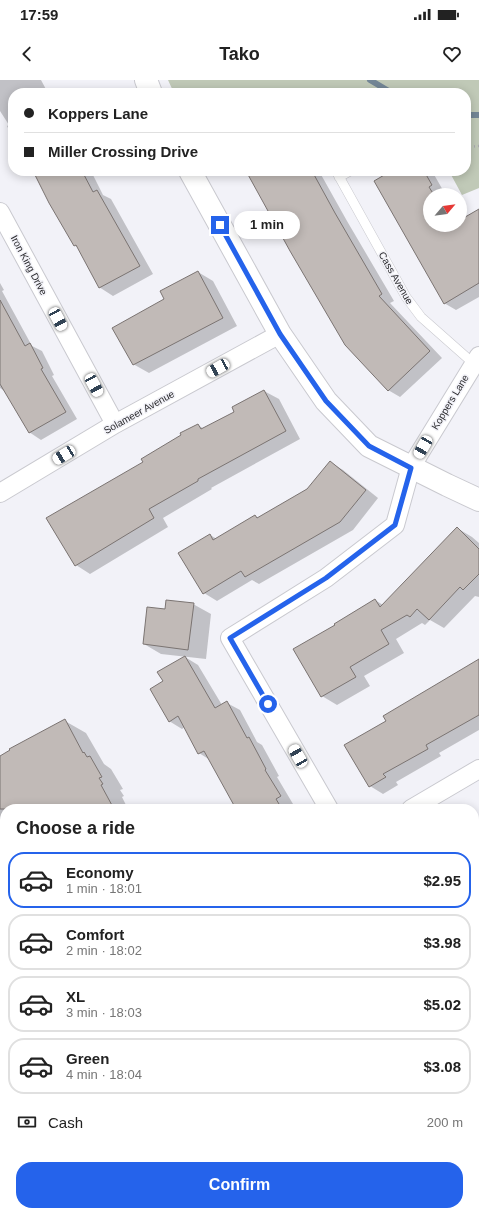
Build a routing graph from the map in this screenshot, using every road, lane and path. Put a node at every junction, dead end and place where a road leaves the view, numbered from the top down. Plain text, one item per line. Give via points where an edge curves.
1 (193, 176) edge
2 (339, 176) edge
3 (0, 212) edge
4 (280, 334) junction
5 (476, 359) edge
6 (115, 424) junction
7 (411, 468) junction
8 (0, 493) edge
9 (479, 500) edge
10 (479, 768) edge
11 (326, 804) edge
12 (419, 804) edge

1 - 4 street
2 - 5 lane, Cass Avenue via 406,297 421,317
3 - 6 street, Iron King Drive
4 - 6 street, Solameer Avenue
4 - 7 street via 326,401 369,446
5 - 7 street, Koppers Lane
6 - 8 street, Solameer Avenue
7 - 9 street
7 - 11 street, Koppers Lane via 395,525 326,578 230,638
10 - 12 street

